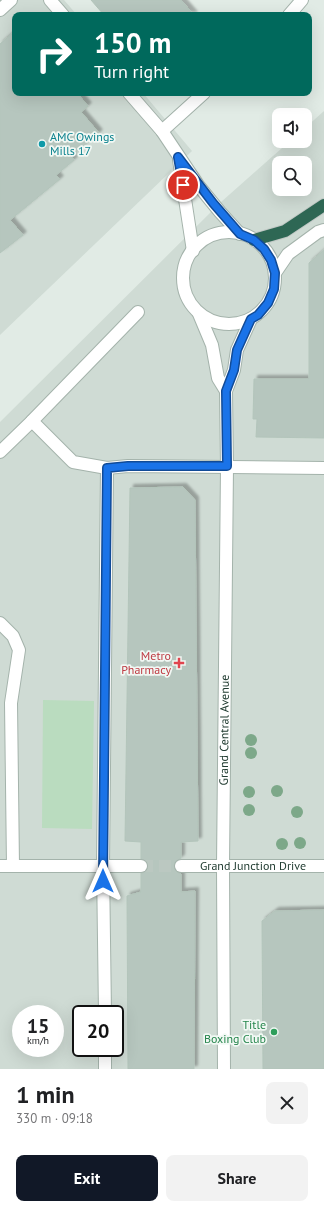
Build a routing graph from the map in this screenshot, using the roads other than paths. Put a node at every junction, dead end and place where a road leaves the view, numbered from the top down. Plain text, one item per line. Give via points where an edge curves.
1 (11, 0) edge
2 (50, 0) edge
3 (302, 0) edge
4 (0, 10) edge
5 (60, 12) edge
6 (292, 12) edge
7 (132, 96) edge
8 (201, 96) edge
9 (162, 131) junction
10 (178, 157) junction
11 (324, 205) edge
12 (324, 230) edge
13 (240, 234) junction
14 (254, 240) junction
15 (193, 251) junction
16 (275, 273) junction
17 (138, 312) dead end
18 (199, 314) junction
19 (251, 319) junction
20 (226, 391) junction
21 (32, 421) junction
22 (0, 452) edge
23 (227, 466) junction
24 (107, 468) junction
25 (324, 468) edge
26 (0, 623) edge
27 (6, 818) edge
28 (0, 866) edge
29 (13, 866) junction
30 (103, 866) junction
31 (141, 866) tunnel mouth
32 (181, 866) tunnel mouth
33 (223, 866) junction
34 (324, 866) edge
35 (105, 1005) edge
36 (105, 1057) edge
37 (106, 1069) edge
38 (224, 1069) edge

1 - 4 street
2 - 5 street
3 - 6 street
7 - 9 street, Grand Central Avenue
8 - 9 street
9 - 10 street, Grand Central Avenue
10 - 13 street, Grand Central Avenue
10 - 15 street, Grand Central Avenue
11 - 14 highway via 286,231
12 - 16 street via 288,254
13 - 14 street, Grand Central Avenue
13 - 15 street, Grand Central Avenue via 225,232 210,236
14 - 16 street, Grand Central Avenue via 271,260
15 - 18 street, Grand Central Avenue via 183,272 183,288 189,302
16 - 19 street, Grand Central Avenue via 274,289 268,303
17 - 21 street
18 - 19 street, Grand Central Avenue via 213,322 228,325 244,323
18 - 20 street, Grand Central Avenue via 212,345 218,378
19 - 20 street, Grand Central Avenue via 237,350 234,370
20 - 23 street, Grand Central Avenue
21 - 22 street
21 - 24 street via 73,462
23 - 24 street
23 - 25 street
23 - 33 street, Grand Central Avenue
24 - 30 street
26 - 27 street via 13,636 19,650 11,703
27 - 29 street
28 - 29 street
29 - 30 street
30 - 31 street
30 - 35 street
32 - 33 street, Grand Junction Drive
33 - 34 street, Grand Junction Drive
33 - 38 street, Grand Central Avenue
36 - 37 street

